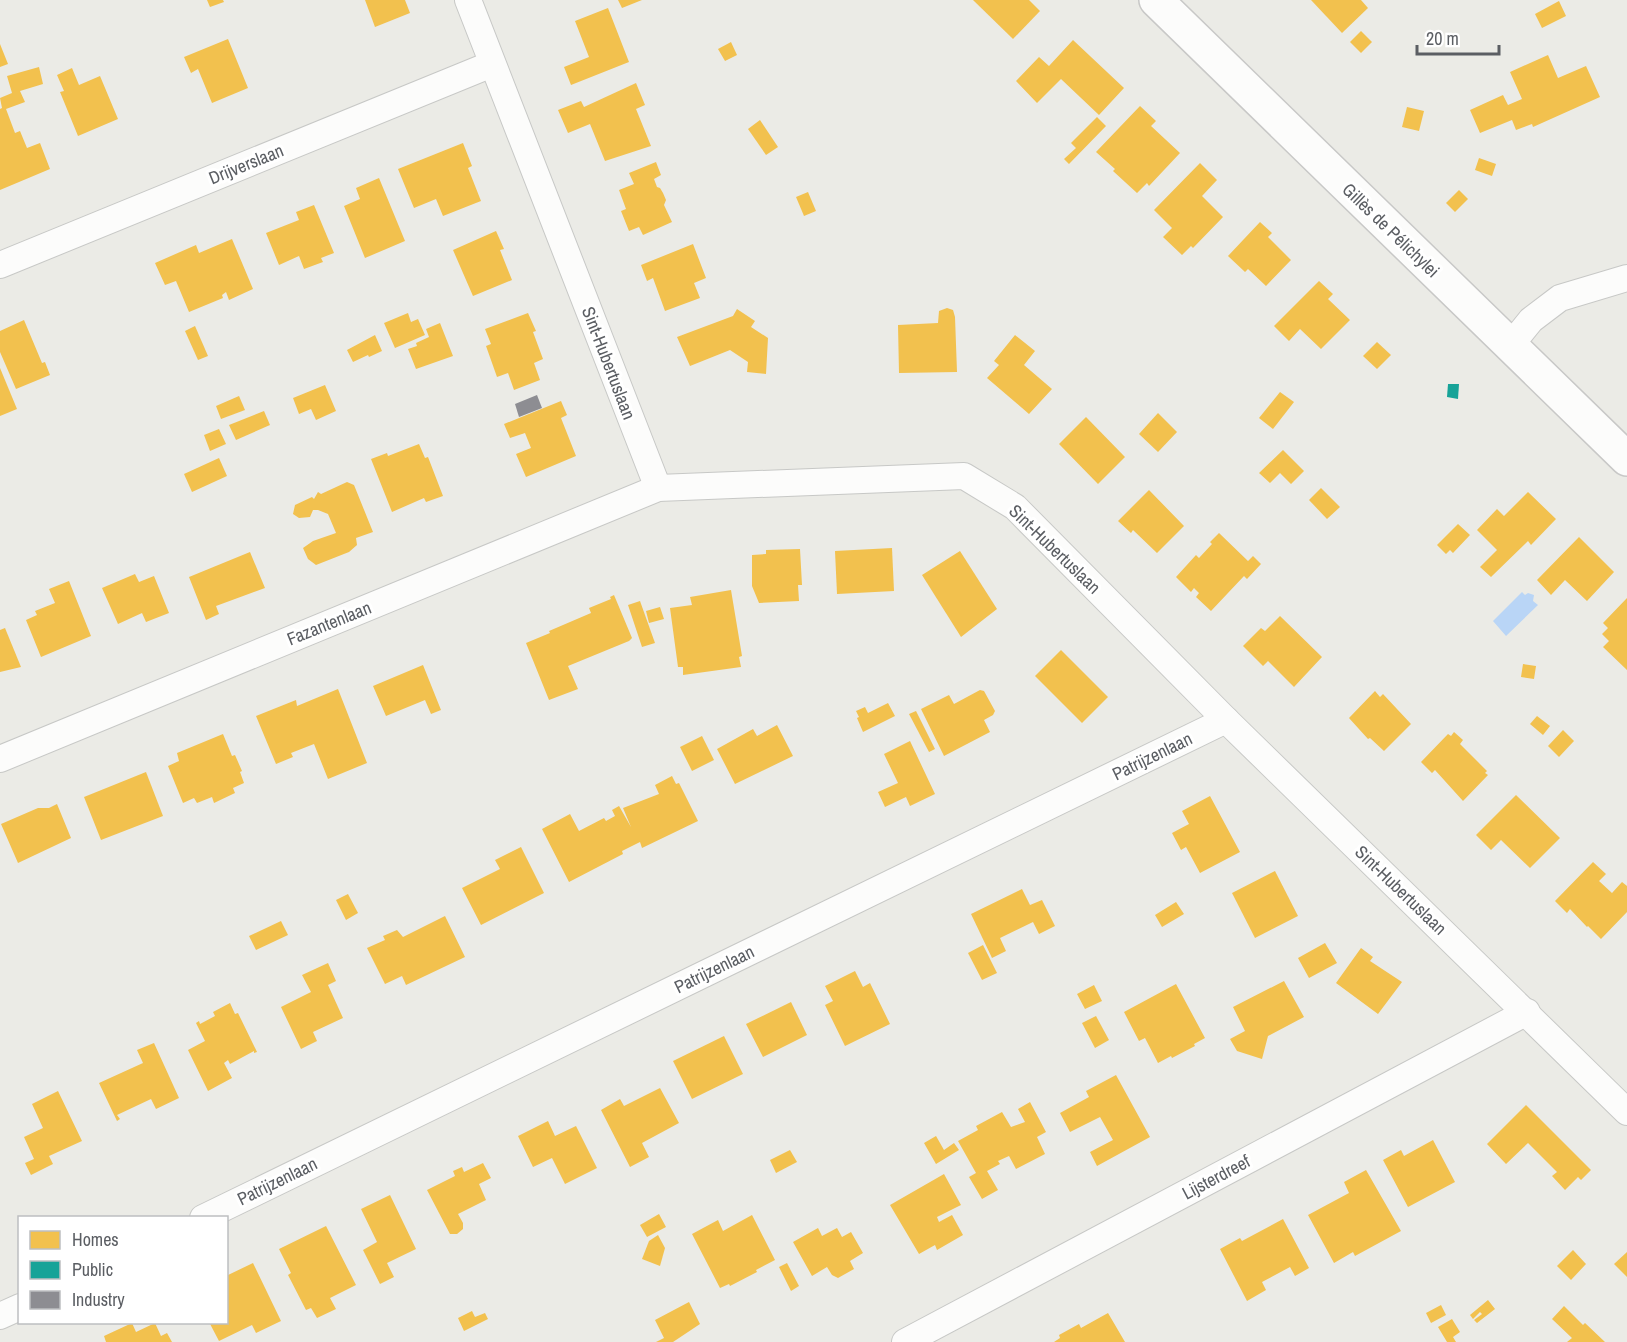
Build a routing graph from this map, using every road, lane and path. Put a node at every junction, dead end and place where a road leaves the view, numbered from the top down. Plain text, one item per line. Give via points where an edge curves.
1 (468, 0) edge
2 (1156, 0) edge
3 (492, 64) junction
4 (0, 265) edge
5 (1627, 278) edge
6 (1510, 346) junction
7 (1627, 459) edge
8 (658, 488) junction
9 (1226, 720) junction
10 (0, 759) edge
11 (1527, 1012) junction
12 (1627, 1112) edge
13 (207, 1216) edge
14 (18, 1308) edge
15 (0, 1316) edge
16 (905, 1342) edge

1 - 3 street, Sint-Hubertuslaan
2 - 6 main road, Gillès de Pélichylei
3 - 4 street, Drijverslaan
3 - 8 street, Sint-Hubertuslaan
5 - 6 street via 1560,298 1531,320
6 - 7 main road, Gillès de Pélichylei
8 - 9 street, Sint-Hubertuslaan via 964,476 1015,507
8 - 10 street, Fazantenlaan
9 - 11 street, Sint-Hubertuslaan
9 - 13 street, Patrijzenlaan
11 - 12 street, Sint-Hubertuslaan
11 - 16 street, Lijsterdreef
14 - 15 street

